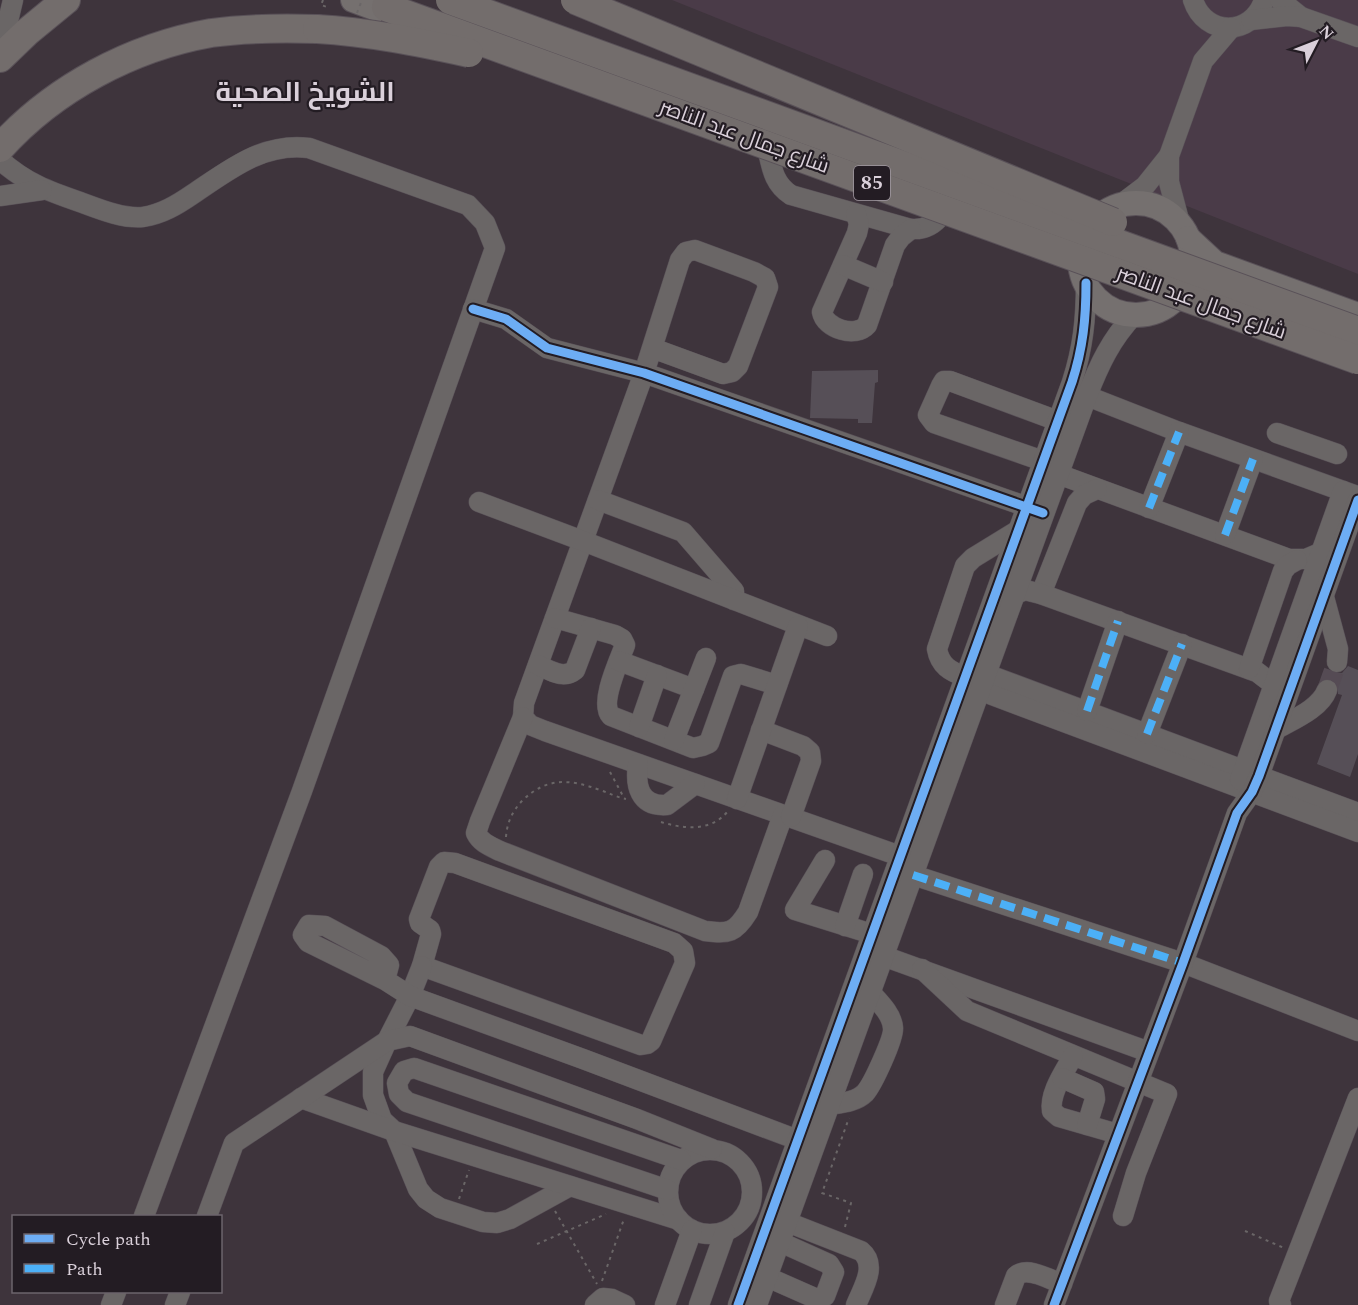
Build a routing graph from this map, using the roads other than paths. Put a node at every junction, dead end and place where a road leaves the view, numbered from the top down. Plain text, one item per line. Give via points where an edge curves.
1 (13, 0) edge
2 (66, 0) edge
3 (450, 0) edge
4 (486, 0) edge
5 (575, 0) edge
6 (1264, 0) edge
7 (1280, 0) edge
8 (358, 6) edge
9 (1197, 8) edge
10 (1301, 17) junction
11 (1251, 20) junction
12 (1231, 28) junction
13 (1358, 37) edge
14 (0, 57) edge
15 (1203, 61) junction
16 (587, 80) junction
17 (0, 148) edge
18 (768, 151) junction
19 (1169, 156) junction
20 (0, 160) edge
21 (42, 190) junction
22 (0, 196) edge
23 (1115, 207) junction
24 (856, 214) junction
25 (942, 214) junction
26 (911, 229) junction
27 (1184, 231) junction
28 (843, 265) junction
29 (1084, 281) junction
30 (882, 282) junction
31 (1164, 308) junction
32 (473, 309) junction
33 (1134, 315) junction
34 (1358, 315) edge
35 (1322, 318) junction
36 (1358, 331) edge
37 (1323, 347) junction
38 (652, 348) junction
39 (1358, 360) edge
40 (1358, 369) edge
41 (644, 373) junction
42 (1087, 396) junction
43 (1058, 421) junction
44 (1179, 432) junction
45 (1277, 433) dead end
46 (1309, 444) junction
47 (1337, 454) dead end
48 (1253, 459) junction
49 (1050, 468) junction
50 (1298, 475) junction
51 (1097, 489) junction
52 (1353, 496) edge
53 (598, 500) junction
54 (479, 502) dead end
55 (1149, 508) junction
56 (1035, 510) junction
57 (1224, 535) junction
58 (583, 541) junction
59 (1020, 542) junction
60 (1320, 553) junction
61 (1297, 560) junction
62 (1041, 594) junction
63 (1014, 595) junction
64 (1324, 597) junction
65 (734, 600) junction
66 (1308, 614) junction
67 (555, 618) junction
68 (1118, 621) junction
69 (798, 626) junction
70 (591, 628) junction
71 (826, 636) dead end
72 (1182, 644) junction
73 (1296, 649) junction
74 (706, 658) dead end
75 (619, 661) junction
76 (1337, 662) tunnel mouth
77 (538, 665) junction
78 (1249, 669) junction
79 (657, 675) junction
80 (972, 678) junction
81 (777, 685) junction
82 (1274, 685) junction
83 (694, 689) junction
84 (1327, 690) tunnel mouth
85 (1087, 711) junction
86 (523, 717) junction
87 (639, 727) junction
88 (761, 730) junction
89 (1275, 730) junction
90 (1147, 734) junction
91 (674, 740) junction
92 (638, 764) junction
93 (1248, 782) junction
94 (695, 783) junction
95 (737, 799) junction
96 (787, 816) junction
97 (1355, 822) edge
98 (825, 860) dead end
99 (910, 864) junction
100 (863, 874) dead end
101 (845, 926) junction
102 (874, 946) junction
103 (1183, 963) junction
104 (422, 966) junction
105 (922, 969) junction
106 (385, 980) dead end
107 (495, 992) junction
108 (870, 992) junction
109 (410, 996) junction
110 (483, 1024) junction
111 (593, 1028) junction
112 (1358, 1031) edge
113 (387, 1041) junction
114 (1149, 1052) junction
115 (1073, 1056) junction
116 (583, 1059) junction
117 (1062, 1078) junction
118 (1137, 1083) junction
119 (301, 1098) junction
120 (1358, 1098) edge
121 (829, 1105) junction
122 (1087, 1125) junction
123 (394, 1131) junction
124 (1118, 1134) junction
125 (798, 1140) junction
126 (712, 1149) junction
127 (681, 1160) junction
128 (1107, 1163) junction
129 (1136, 1173) junction
130 (570, 1186) junction
131 (668, 1190) junction
132 (747, 1210) junction
133 (144, 1215) edge
134 (207, 1215) edge
135 (1123, 1216) dead end
136 (776, 1217) junction
137 (685, 1225) junction
138 (725, 1232) junction
139 (780, 1242) junction
140 (767, 1278) junction
141 (1062, 1284) junction
142 (595, 1305) edge
143 (625, 1305) edge
144 (665, 1305) edge
145 (699, 1305) edge
146 (738, 1305) edge
147 (757, 1305) edge
148 (856, 1305) edge
149 (1005, 1305) edge
150 (1054, 1305) edge
151 (1281, 1305) edge

1 - 14 street
2 - 14 highway
3 - 35 highway, شارع جمال عبد الناصر / 85, bridge
4 - 23 main road via 1075,214 1094,214
5 - 35 highway, bridge via 1179,248
6 - 11 street
7 - 10 street
8 - 16 highway, شارع جمال عبد الناصر / 85, bridge
8 - 18 main road
9 - 12 street via 1217,26
9 - 15 street
10 - 11 street
10 - 13 street
11 - 12 street
12 - 15 street
15 - 19 street
16 - 17 highway, bridge via 356,31 278,28 213,33 164,45 89,78 40,110
16 - 37 highway, شارع جمال عبد الناصر / 85, bridge
18 - 24 street via 775,179 785,192
18 - 25 main road
19 - 23 street via 1145,186
19 - 27 street via 1169,182
20 - 21 street
21 - 22 street
21 - 32 street via 141,217 182,202 242,161 294,146 309,148 468,206 485,224 495,248
23 - 27 main road via 1148,204 1166,212
23 - 29 main road via 1094,222 1083,240 1080,260
24 - 26 street
24 - 28 street via 858,229
25 - 26 street via 925,228
25 - 29 main road via 1055,255
26 - 30 street via 898,241
27 - 31 main road via 1192,254 1190,275 1181,294
27 - 34 main road via 1215,263
28 - 30 street
28 - 30 street via 822,312 829,324 853,332 865,328
29 - 33 main road via 1104,305
29 - 43 street via 1081,355
31 - 33 main road
31 - 40 main road via 1192,310
32 - 41 street via 506,319 547,348
32 - 133 street via 302,791
33 - 42 street via 1105,352
35 - 36 highway, شارع جمال عبد الناصر / 85, bridge
37 - 39 highway, شارع جمال عبد الناصر / 85, bridge
37 - 40 highway, bridge
38 - 38 street via 723,374 732,372 738,366 768,287 765,278 695,250 686,252
38 - 41 street
41 - 53 street
41 - 56 street
42 - 44 street
42 - 49 street
43 - 49 street
43 - 49 street via 950,381 940,386 928,415 934,423
44 - 48 street
44 - 55 street
45 - 46 street
46 - 47 street
46 - 50 street
48 - 50 street
48 - 57 street
49 - 51 street
49 - 56 street
50 - 52 street
51 - 55 street
51 - 62 street via 1077,503
52 - 60 street
52 - 64 street
53 - 58 street
53 - 65 street via 683,532 734,591
54 - 58 street
55 - 57 street
56 - 59 street
57 - 61 street
58 - 65 street
58 - 67 street
59 - 63 street
59 - 80 street
59 - 80 street via 973,558 963,571 937,649 950,671
60 - 61 street
60 - 66 street
61 - 78 street via 1283,571
62 - 63 street via 1025,590
62 - 68 street
63 - 80 street
64 - 66 street
64 - 76 street via 1338,649
65 - 69 street
66 - 73 street
67 - 70 street
67 - 77 street
68 - 72 street
68 - 85 street
69 - 71 street
69 - 81 street
70 - 75 street via 622,639 625,645
70 - 77 street via 570,674 562,675
72 - 78 street
72 - 90 street
73 - 82 street
73 - 89 street
74 - 83 street
75 - 79 street
75 - 87 street via 607,712
77 - 86 street
78 - 82 street
79 - 83 street
79 - 87 street
80 - 85 street
80 - 93 street
80 - 99 street
81 - 88 street
81 - 91 street via 741,674 734,676 709,743 693,748
82 - 93 street
83 - 91 street
84 - 89 street via 1316,704
85 - 90 street
86 - 92 street via 530,725
86 - 96 street via 476,833 484,843 705,930 726,933 742,922
87 - 91 street
88 - 95 street
88 - 96 street via 810,752 811,761
89 - 93 street
90 - 93 street
92 - 94 street
92 - 94 street via 637,785 653,804 667,805
93 - 97 street
93 - 103 street
94 - 95 street
95 - 96 street
96 - 99 street
98 - 101 street via 795,910
99 - 102 street
99 - 103 street
100 - 101 street
101 - 102 street
102 - 105 street
102 - 108 street
102 - 125 street
103 - 112 street
103 - 114 street
104 - 107 street
104 - 109 street
104 - 111 street via 431,934 419,919 444,862 663,939 683,951 685,963 651,1041 641,1045
105 - 114 street
105 - 115 street via 967,1011
106 - 109 street
107 - 110 street
107 - 111 street
108 - 121 street
108 - 121 street via 891,1019 893,1035 864,1093
109 - 110 street
109 - 113 street
110 - 116 street
111 - 116 street
113 - 119 street
113 - 123 street via 373,1072 373,1095 382,1120
113 - 126 street via 411,1036
114 - 118 street
115 - 117 street
115 - 118 street
116 - 125 street
117 - 122 street via 1095,1092
117 - 122 street via 1052,1111
118 - 124 street
118 - 129 street via 1167,1094
119 - 123 street
119 - 134 street via 234,1143
120 - 151 street via 1279,1301
121 - 136 street
122 - 124 street
123 - 130 street
123 - 130 street via 426,1199 440,1208 483,1222 510,1219
124 - 128 street
125 - 136 street
126 - 127 street
126 - 132 street via 728,1153 741,1163 750,1178 753,1194
127 - 131 street via 672,1173
127 - 131 street via 414,1068 404,1071 397,1083 399,1094 407,1102
128 - 129 street
128 - 141 street
129 - 135 street
130 - 137 street
131 - 137 street via 670,1206
132 - 136 street
132 - 138 street via 739,1223
136 - 139 street
136 - 146 street
136 - 148 street via 867,1256 870,1269
137 - 138 street via 708,1234
137 - 144 street
138 - 145 street
139 - 140 street
139 - 140 street via 829,1264 834,1272 825,1296 817,1299
140 - 147 street
141 - 149 street via 1020,1272
141 - 150 street
142 - 143 street via 603,1298

